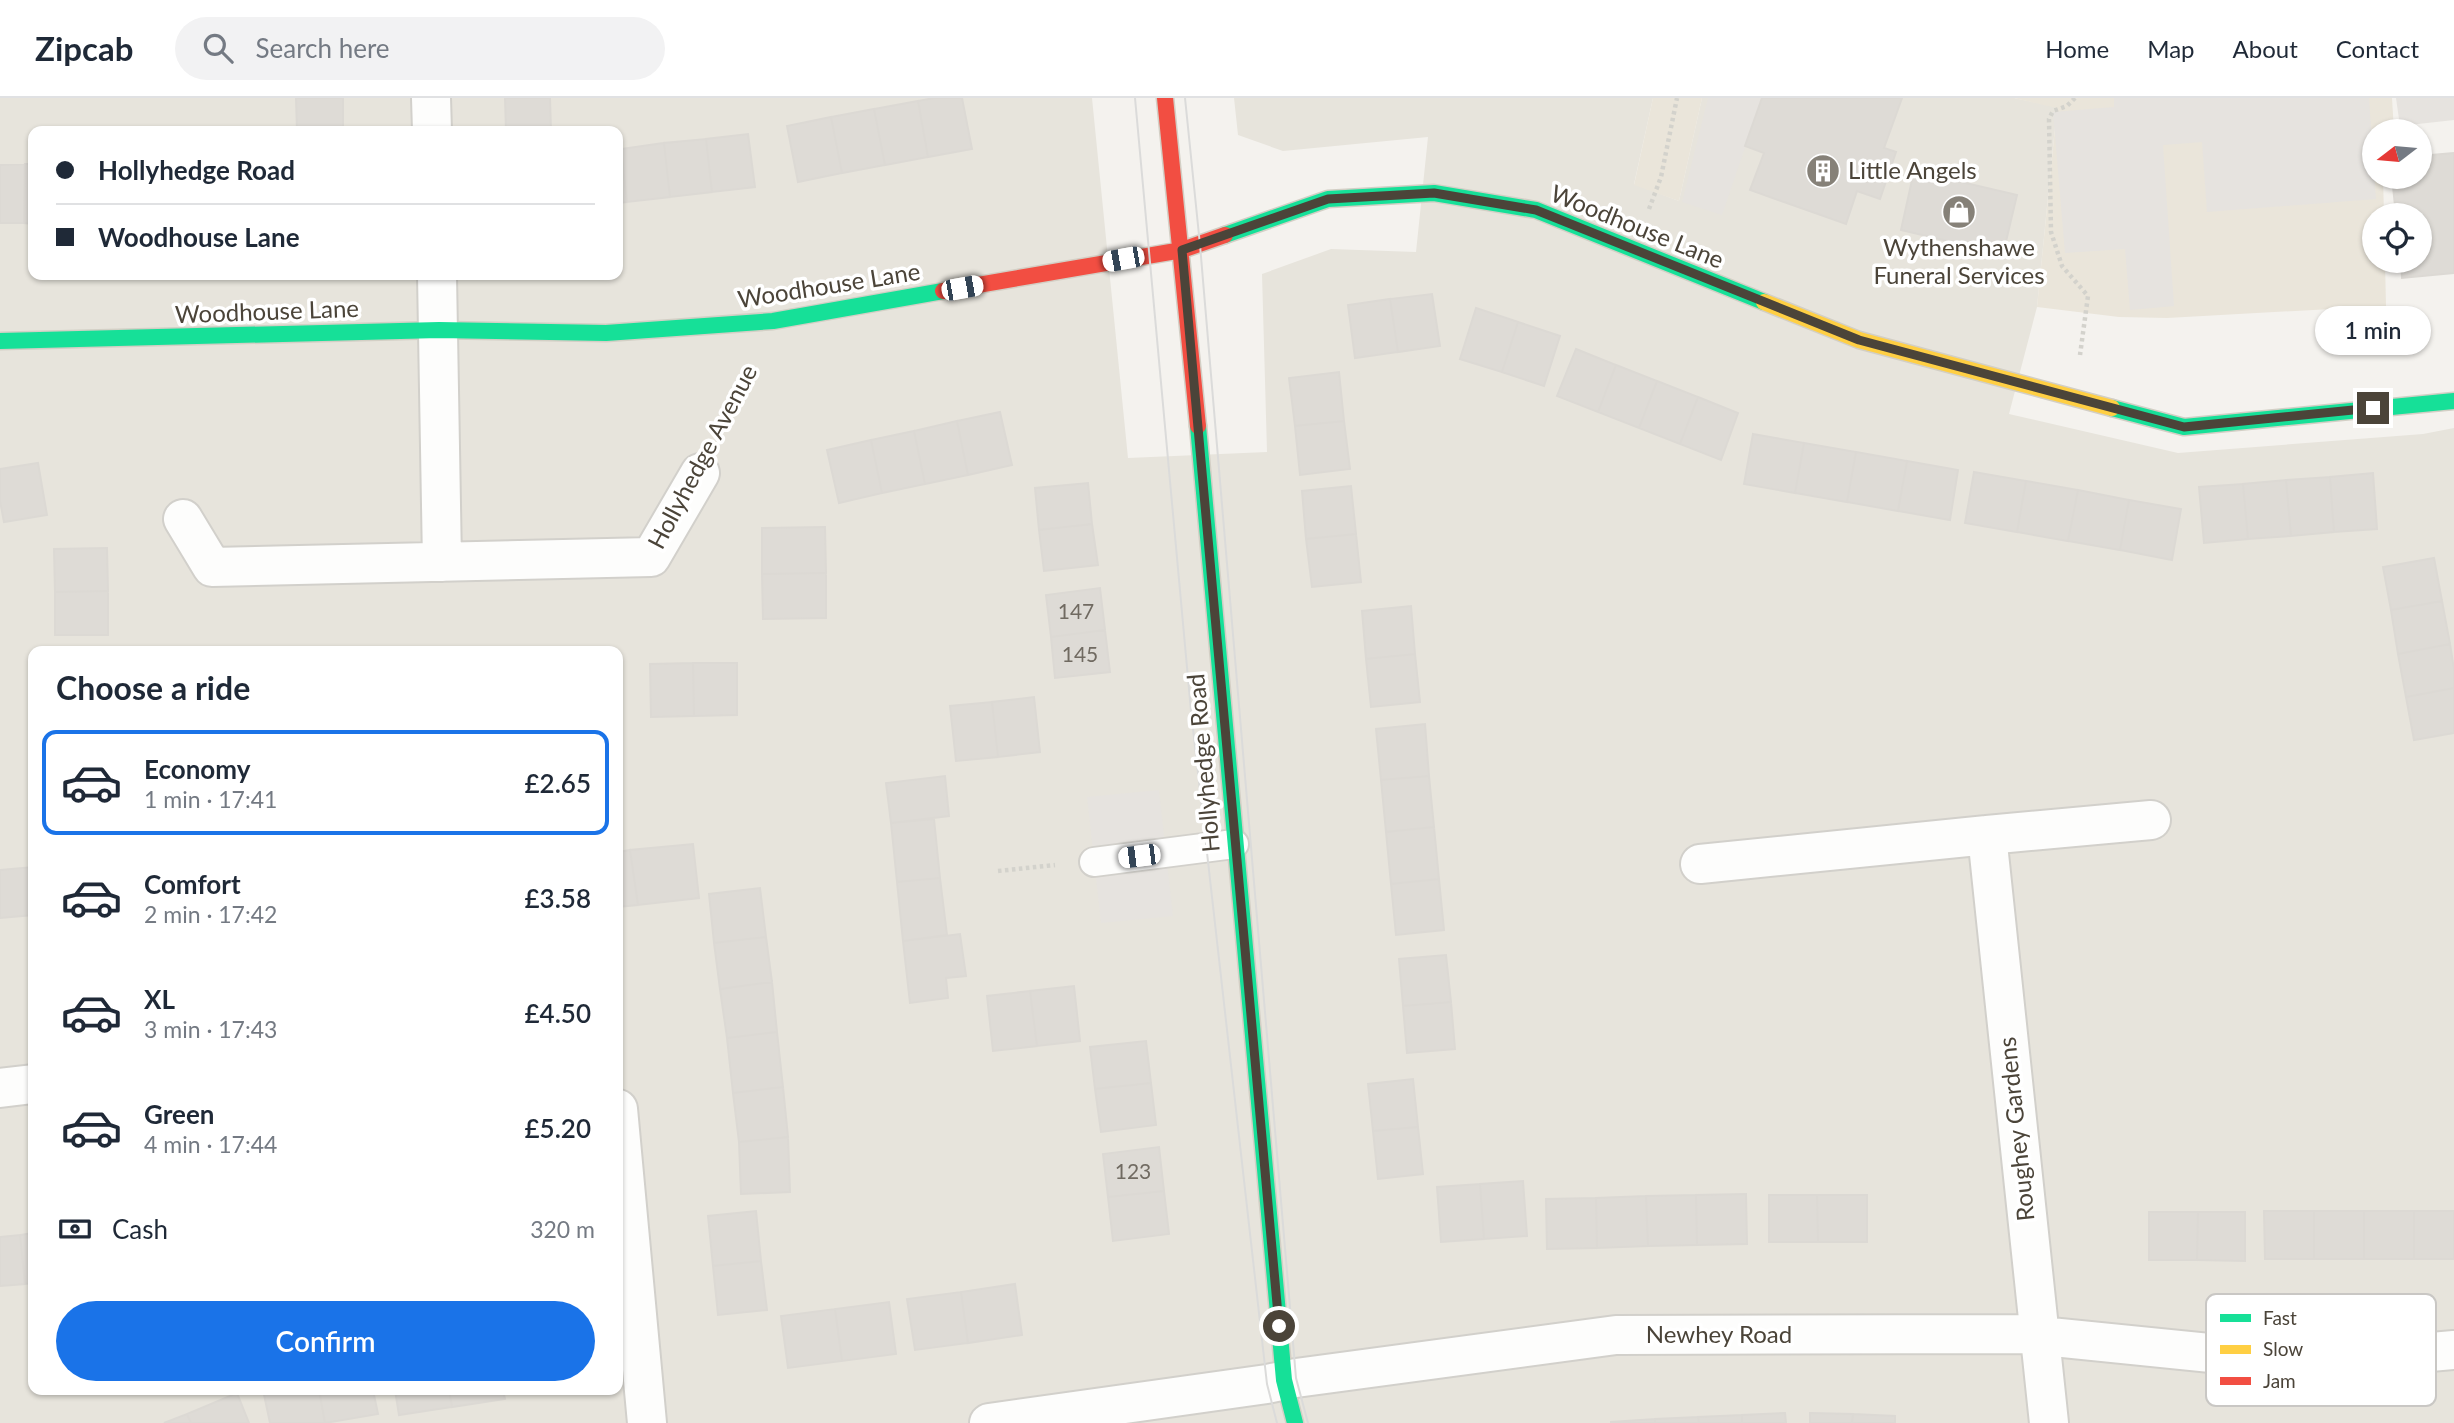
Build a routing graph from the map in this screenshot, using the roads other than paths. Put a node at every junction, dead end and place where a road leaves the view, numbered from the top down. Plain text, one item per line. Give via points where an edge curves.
1 (431, 98) edge
2 (1166, 98) edge
3 (432, 126) edge
4 (1182, 250) junction
5 (437, 280) edge
6 (439, 330) junction
7 (0, 341) edge
8 (2454, 401) edge
9 (700, 473) road end
10 (183, 519) dead end
11 (442, 562) junction
12 (2151, 820) dead end
13 (1987, 835) junction
14 (1234, 844) junction
15 (1094, 862) road end
16 (1700, 864) dead end
17 (28, 1085) edge
18 (0, 1088) edge
19 (623, 1163) edge
20 (2039, 1336) junction
21 (2454, 1350) edge
22 (2436, 1352) edge
23 (2206, 1353) edge
24 (1284, 1380) junction
25 (647, 1423) edge
26 (989, 1423) edge
27 (1295, 1423) edge
28 (2049, 1423) edge

1 - 3 street
2 - 4 street, Hollyhedge Road
4 - 6 street, Woodhouse Lane via 773,321 606,333
4 - 8 street, Woodhouse Lane via 1328,199 1434,193 1536,210 1859,340 2184,427
4 - 14 street, Hollyhedge Road
5 - 6 street
6 - 7 street, Woodhouse Lane
6 - 11 street
9 - 11 street, Hollyhedge Avenue via 650,557
10 - 11 street, Hollyhedge Avenue via 212,567
12 - 13 street
13 - 16 street
13 - 20 street, Roughey Gardens
14 - 15 lane
14 - 24 street, Hollyhedge Road
17 - 18 street
19 - 25 street
20 - 23 street, Newhey Road
20 - 24 street, Newhey Road via 1616,1335
20 - 28 street, Roughey Gardens
21 - 22 street, Newhey Road
24 - 26 street, Newhey Road
24 - 27 street, Hollyhedge Road

